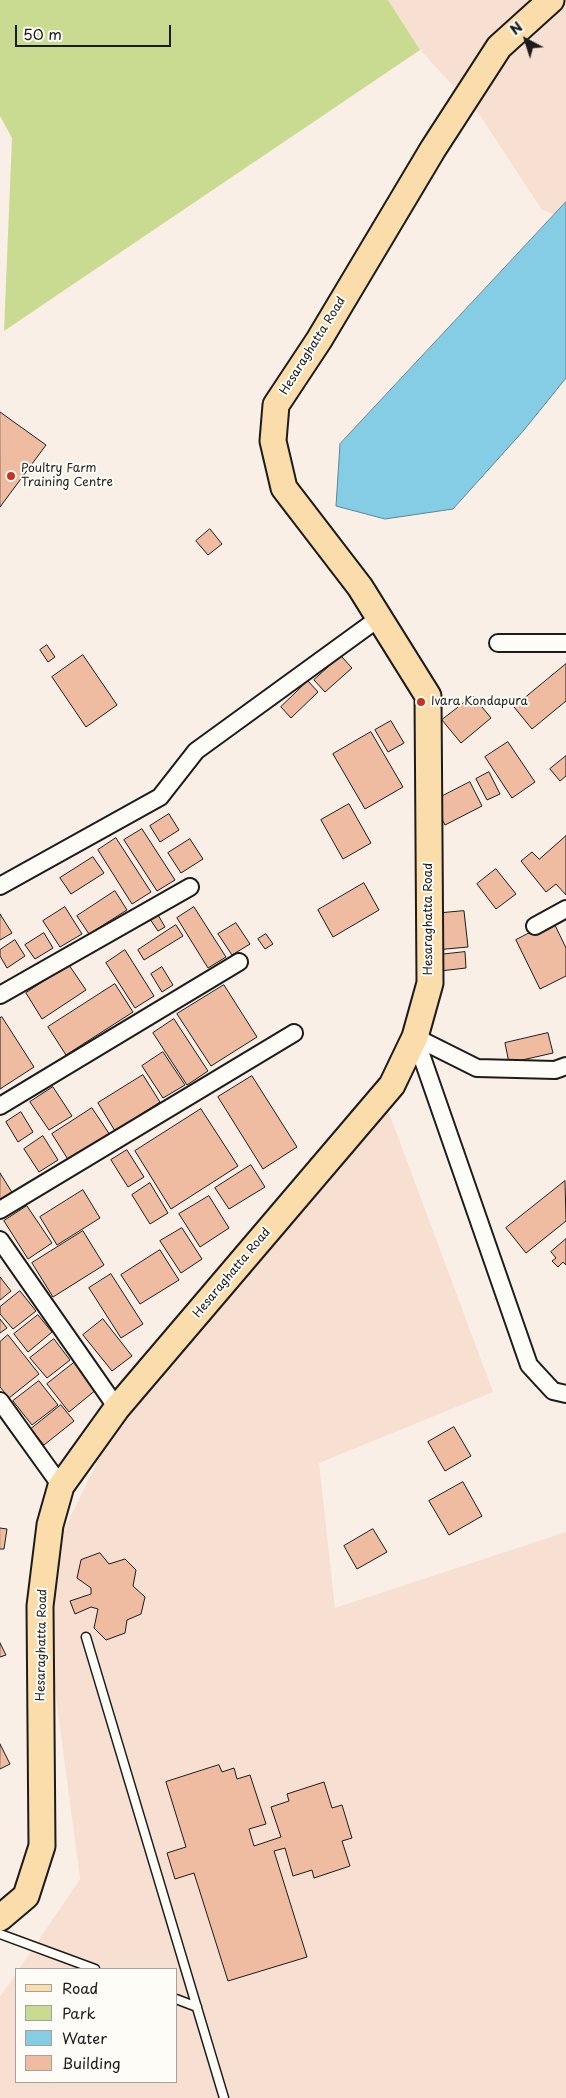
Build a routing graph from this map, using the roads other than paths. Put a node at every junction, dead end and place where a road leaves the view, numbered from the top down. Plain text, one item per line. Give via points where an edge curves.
1 (551, 0) edge
2 (379, 618) junction
3 (498, 643) dead end
4 (566, 643) edge
5 (0, 886) edge
6 (190, 887) dead end
7 (566, 908) edge
8 (535, 926) dead end
9 (238, 962) dead end
10 (0, 995) edge
11 (294, 1033) dead end
12 (415, 1038) junction
13 (566, 1066) edge
14 (0, 1106) edge
15 (0, 1210) edge
16 (0, 1240) edge
17 (566, 1394) edge
18 (0, 1401) edge
19 (117, 1408) junction
20 (61, 1486) junction
21 (86, 1637) dead end
22 (0, 1918) edge
23 (0, 1934) edge
24 (92, 1968) edge
25 (178, 2000) edge
26 (197, 2007) junction
27 (224, 2098) edge

1 - 2 main road, Hesaraghatta Road via 499,47 276,405 273,441 284,488 360,587
2 - 5 street via 196,751 160,797
2 - 12 main road, Hesaraghatta Road via 428,696 430,983
3 - 4 street
6 - 10 street
7 - 8 street
9 - 14 street
11 - 15 street
12 - 13 street via 477,1068 555,1070
12 - 17 street via 529,1365 553,1390
12 - 19 main road, Hesaraghatta Road via 392,1085
16 - 19 street
18 - 20 street
19 - 20 main road, Hesaraghatta Road
20 - 22 main road, Hesaraghatta Road via 50,1525 40,1606 42,1846 26,1896
21 - 26 lane
23 - 24 lane
25 - 26 lane
26 - 27 lane

